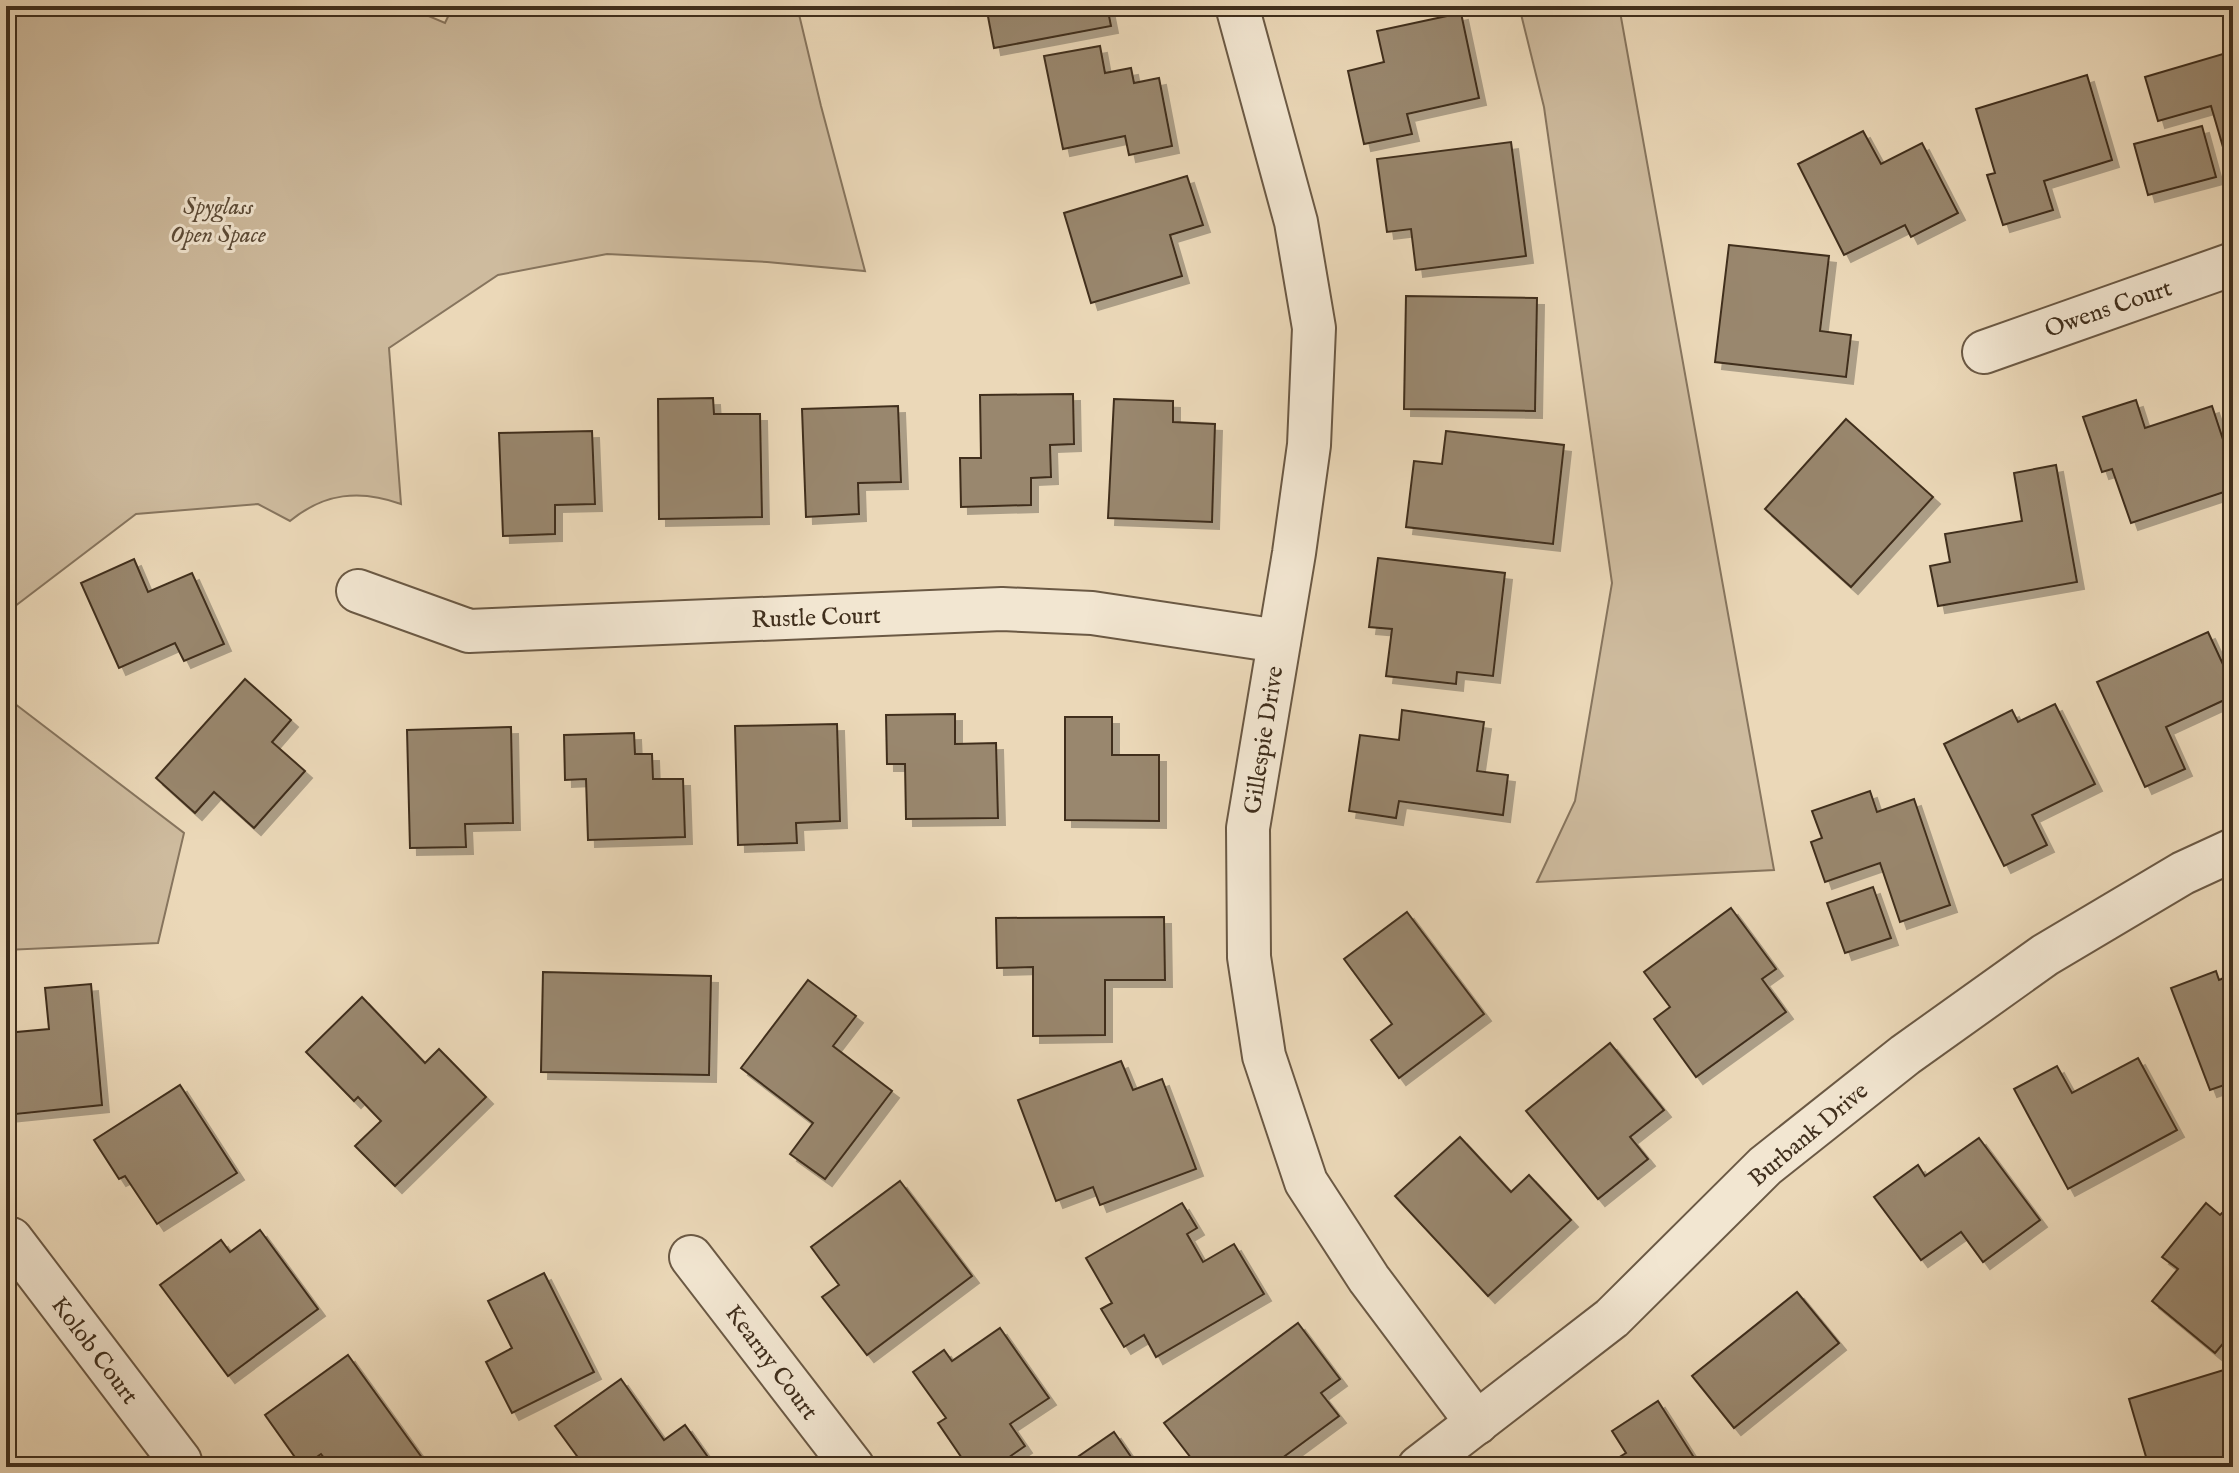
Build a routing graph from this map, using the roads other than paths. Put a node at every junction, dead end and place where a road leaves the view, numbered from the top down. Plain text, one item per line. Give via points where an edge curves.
1 (1237, 6) edge
2 (2233, 264) edge
3 (1984, 352) dead end
4 (358, 591) dead end
5 (1279, 641) junction
6 (2233, 850) edge
7 (11, 1239) dead end
8 (691, 1257) dead end
9 (1477, 1423) junction
10 (174, 1465) edge
11 (853, 1467) edge
12 (1419, 1467) edge

1 - 5 street, Gillespie Drive via 1296,222 1314,328 1309,445
2 - 3 street, Owens Court
4 - 5 street, Rustle Court via 469,631 1002,609 1092,613
5 - 9 street, Gillespie Drive via 1248,828 1249,957 1264,1056 1306,1182 1369,1279
6 - 9 street, Burbank Drive via 2183,873 2045,955 1905,1055 1765,1166 1612,1318
7 - 10 street, Kolob Court
8 - 11 street, Kearny Court
9 - 12 street, Burbank Drive

